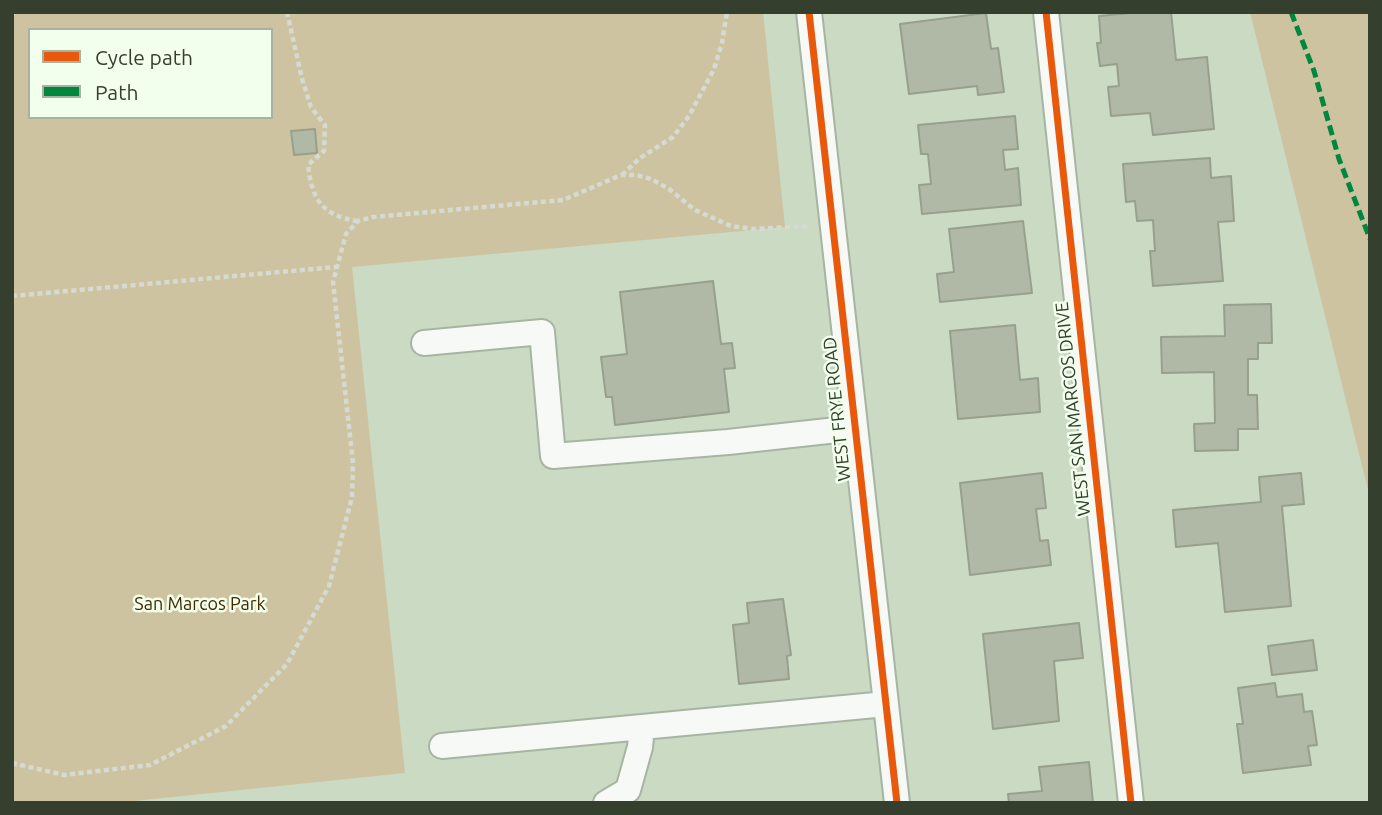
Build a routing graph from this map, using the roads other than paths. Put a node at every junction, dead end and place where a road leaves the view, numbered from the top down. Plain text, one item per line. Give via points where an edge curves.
1 (809, 12) edge
2 (1046, 12) edge
3 (424, 343) dead end
4 (855, 428) junction
5 (886, 704) junction
6 (642, 727) junction
7 (442, 746) dead end
8 (606, 803) edge
9 (897, 803) edge
10 (1131, 803) edge

1 - 4 street, WEST FRYE ROAD
2 - 10 street, WEST SAN MARCOS DRIVE
3 - 4 street via 542,332 553,456
4 - 5 street, WEST FRYE ROAD
5 - 6 street
5 - 9 street, WEST FRYE ROAD
6 - 7 street
6 - 8 street via 628,790

